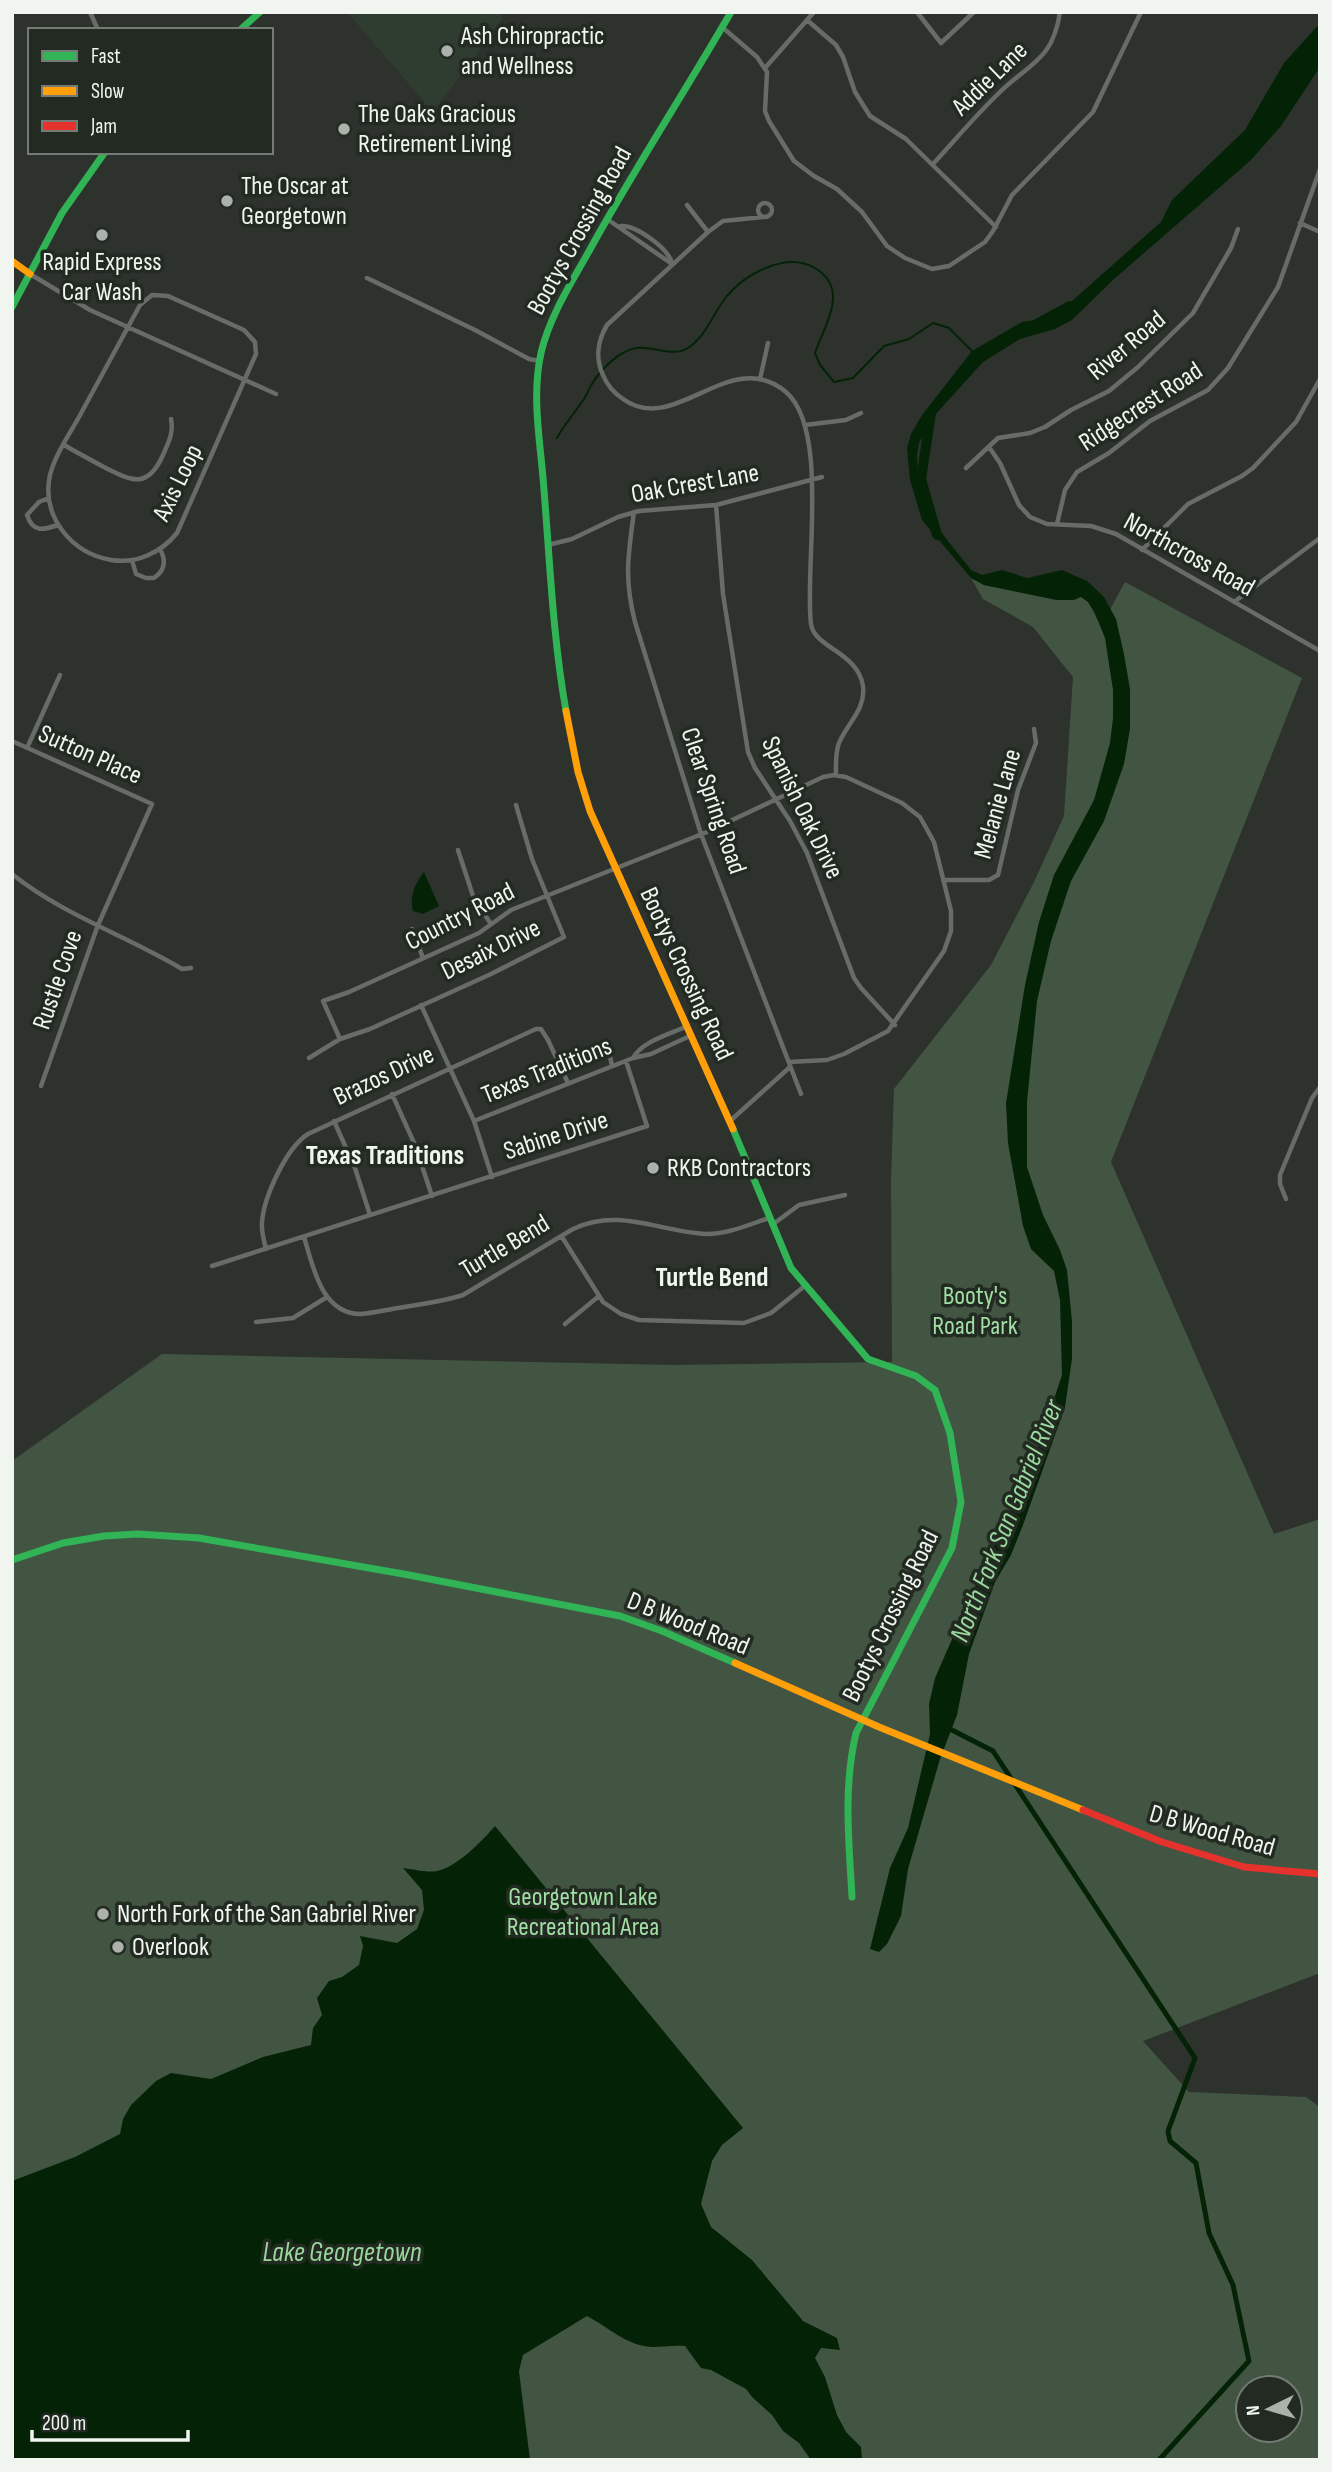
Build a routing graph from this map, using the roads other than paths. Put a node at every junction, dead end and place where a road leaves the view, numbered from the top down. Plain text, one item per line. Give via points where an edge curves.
1 (90, 12) edge
2 (260, 12) edge
3 (731, 12) edge
4 (814, 12) edge
5 (917, 12) edge
6 (974, 12) edge
7 (1060, 12) edge
8 (1141, 12) edge
9 (807, 20) junction
10 (722, 27) junction
11 (97, 28) edge
12 (242, 28) edge
13 (765, 68) junction
14 (104, 154) edge
15 (933, 164) junction
16 (1320, 170) edge
17 (687, 205) dead end
18 (763, 217) dead end
19 (607, 219) junction
20 (1300, 223) junction
21 (996, 227) junction
22 (1238, 229) dead end
23 (708, 232) junction
24 (1320, 232) edge
25 (12, 261) edge
26 (672, 264) junction
27 (30, 274) junction
28 (367, 278) dead end
29 (12, 307) edge
30 (128, 328) junction
31 (768, 342) dead end
32 (541, 361) junction
33 (760, 379) junction
34 (1320, 379) edge
35 (246, 380) junction
36 (276, 394) dead end
37 (861, 413) dead end
38 (171, 419) dead end
39 (805, 425) junction
40 (64, 445) junction
41 (989, 447) junction
42 (966, 468) dead end
43 (822, 477) dead end
44 (811, 478) junction
45 (49, 498) junction
46 (716, 505) junction
47 (634, 512) junction
48 (1056, 524) junction
49 (58, 525) junction
50 (1320, 538) edge
51 (548, 545) junction
52 (160, 549) junction
53 (1142, 550) junction
54 (132, 560) junction
55 (1234, 602) junction
56 (1320, 651) edge
57 (60, 675) dead end
58 (1034, 729) dead end
59 (12, 741) edge
60 (27, 748) junction
61 (836, 775) junction
62 (776, 799) junction
63 (152, 804) joint
64 (516, 805) dead end
65 (701, 834) junction
66 (458, 850) dead end
67 (615, 867) junction
68 (12, 874) edge
69 (943, 880) junction
70 (546, 897) junction
71 (491, 924) junction
72 (98, 925) junction
73 (412, 929) dead end
74 (423, 958) junction
75 (191, 968) dead end
76 (421, 1005) junction
77 (895, 1025) junction
78 (688, 1026) junction
79 (692, 1035) junction
80 (340, 1039) junction
81 (610, 1056) dead end
82 (309, 1058) dead end
83 (633, 1058) junction
84 (626, 1061) junction
85 (790, 1065) junction
86 (612, 1066) junction
87 (450, 1067) junction
88 (568, 1083) junction
89 (41, 1086) dead end
90 (1320, 1087) edge
91 (392, 1094) junction
92 (801, 1094) dead end
93 (334, 1121) junction
94 (474, 1121) junction
95 (730, 1121) junction
96 (492, 1177) junction
97 (845, 1195) dead end
98 (432, 1196) junction
99 (1286, 1199) dead end
100 (370, 1215) junction
101 (770, 1222) junction
102 (304, 1237) junction
103 (562, 1237) junction
104 (266, 1249) junction
105 (212, 1266) dead end
106 (806, 1285) junction
107 (599, 1296) junction
108 (327, 1297) junction
109 (256, 1322) dead end
110 (565, 1324) dead end
111 (12, 1560) edge
112 (1320, 1874) edge
113 (852, 1897) dead end

1 - 11 street
2 - 12 street
3 - 10 street, Bootys Crossing Road
4 - 9 street
5 - 6 street via 941,43
7 - 15 street, Addie Lane via 1056,33 1044,55 1003,89
8 - 21 street via 1093,112 1012,195
9 - 13 street
9 - 15 street via 836,45 870,116 906,139
10 - 13 street
10 - 19 street, Bootys Crossing Road
13 - 21 street via 765,111 793,160 837,189 894,251 928,268 943,269 985,242
14 - 27 street via 62,213
15 - 21 street
16 - 20 street, Ridgecrest Road
17 - 23 street
18 - 23 street via 723,221
19 - 26 street via 629,226 660,246
19 - 32 street, Bootys Crossing Road via 557,311
20 - 24 street
20 - 48 street, Ridgecrest Road via 1278,286 1222,377 1077,472 1066,489
22 - 41 street, River Road via 1193,313 1138,367 1109,391 1045,428 998,438
23 - 26 street
25 - 27 street
26 - 33 street via 607,325 600,340 599,363 615,394 628,403 654,408 730,381
27 - 29 street
27 - 30 street
28 - 32 street
30 - 35 street
30 - 35 street, Axis Loop via 145,299 168,296 248,333 256,354
30 - 40 street, Axis Loop
31 - 33 street
32 - 51 street, Bootys Crossing Road via 538,393
33 - 39 street via 792,398
34 - 53 street via 1296,422 1252,469 1184,507
35 - 36 street
35 - 52 street, Axis Loop via 181,526
37 - 39 street via 846,420
38 - 40 street via 173,431 156,470 138,480
39 - 44 street
40 - 45 street, Axis Loop via 51,472
41 - 42 street, River Road
41 - 48 street, Northcross Road via 1019,505 1038,522
43 - 44 street, Oak Crest Lane
44 - 46 street, Oak Crest Lane
44 - 61 street via 811,626 816,636 854,664 863,687 860,709 838,744
45 - 49 street, Axis Loop
45 - 49 street via 27,515 36,529
46 - 47 street, Oak Crest Lane
46 - 62 street, Spanish Oak Drive via 723,594 746,743 753,764
47 - 51 street, Oak Crest Lane
47 - 65 street, Clear Spring Road via 627,565 630,605
48 - 53 street, Northcross Road via 1106,530
49 - 54 street, Axis Loop via 87,551 104,558
50 - 55 street
51 - 67 street, Bootys Crossing Road via 572,743 590,811
52 - 54 street, Axis Loop
52 - 54 street via 164,567 154,578 136,574
53 - 55 street, Northcross Road
55 - 56 street, Northcross Road
57 - 60 street
58 - 69 street, Melanie Lane via 1036,743 1018,790 998,875 989,880
59 - 60 street, Sutton Place
60 - 63 street, Sutton Place
61 - 62 street, Country Road
61 - 69 street via 902,803 920,817 934,842
62 - 65 street, Country Road
62 - 77 street, Spanish Oak Drive via 807,853 855,978
63 - 72 street, Rustle Cove
64 - 70 street, Desaix Drive
65 - 67 street, Country Road
65 - 85 street, Clear Spring Road
66 - 71 street via 474,899
67 - 70 street, Country Road
67 - 78 street, Bootys Crossing Road
68 - 72 street via 40,896
69 - 77 street via 952,919 950,939
70 - 71 street, Country Road
70 - 76 street, Desaix Drive via 564,937
71 - 74 street, Country Road
72 - 75 street via 182,969
72 - 89 street, Rustle Cove
73 - 74 street
74 - 80 street, Country Road via 324,1001
76 - 80 street, Desaix Drive
76 - 87 street
77 - 85 street via 883,1036 837,1057
78 - 79 street, Bootys Crossing Road
78 - 83 street, Texas Traditions via 647,1045
79 - 83 street, Texas Traditions
79 - 95 street, Bootys Crossing Road
80 - 82 street, Desaix Drive
81 - 86 street
83 - 84 street, Texas Traditions
84 - 86 street, Texas Traditions
84 - 96 street, Sabine Drive via 647,1126
85 - 92 street, Clear Spring Road
85 - 95 street
86 - 88 street, Texas Traditions
87 - 88 street, Brazos Drive via 541,1029
87 - 91 street, Brazos Drive
87 - 94 street
88 - 94 street, Texas Traditions
90 - 99 street via 1280,1175
91 - 93 street, Brazos Drive
91 - 98 street
93 - 100 street
93 - 104 street, Brazos Drive via 299,1140 289,1152 263,1213
94 - 96 street
95 - 101 street, Bootys Crossing Road
96 - 98 street, Sabine Drive
97 - 101 street, Turtle Bend via 799,1205
98 - 100 street, Sabine Drive
100 - 102 street, Sabine Drive
101 - 103 street, Turtle Bend via 713,1234 608,1219 581,1225
101 - 106 street, Bootys Crossing Road via 786,1258
102 - 104 street, Sabine Drive
102 - 108 street
103 - 107 street
103 - 108 street, Turtle Bend via 454,1298 358,1314
104 - 105 street, Sabine Drive
106 - 107 street via 771,1313 744,1323 639,1320 617,1312
106 - 113 street, Bootys Crossing Road via 868,1359 916,1376 935,1390 961,1486 960,1516 951,1548 852,1746 847,1782
107 - 110 street
108 - 109 street via 293,1318
111 - 112 street, D B Wood Road via 63,1543 104,1536 199,1538 620,1616 1060,1802 1204,1856 1244,1867

